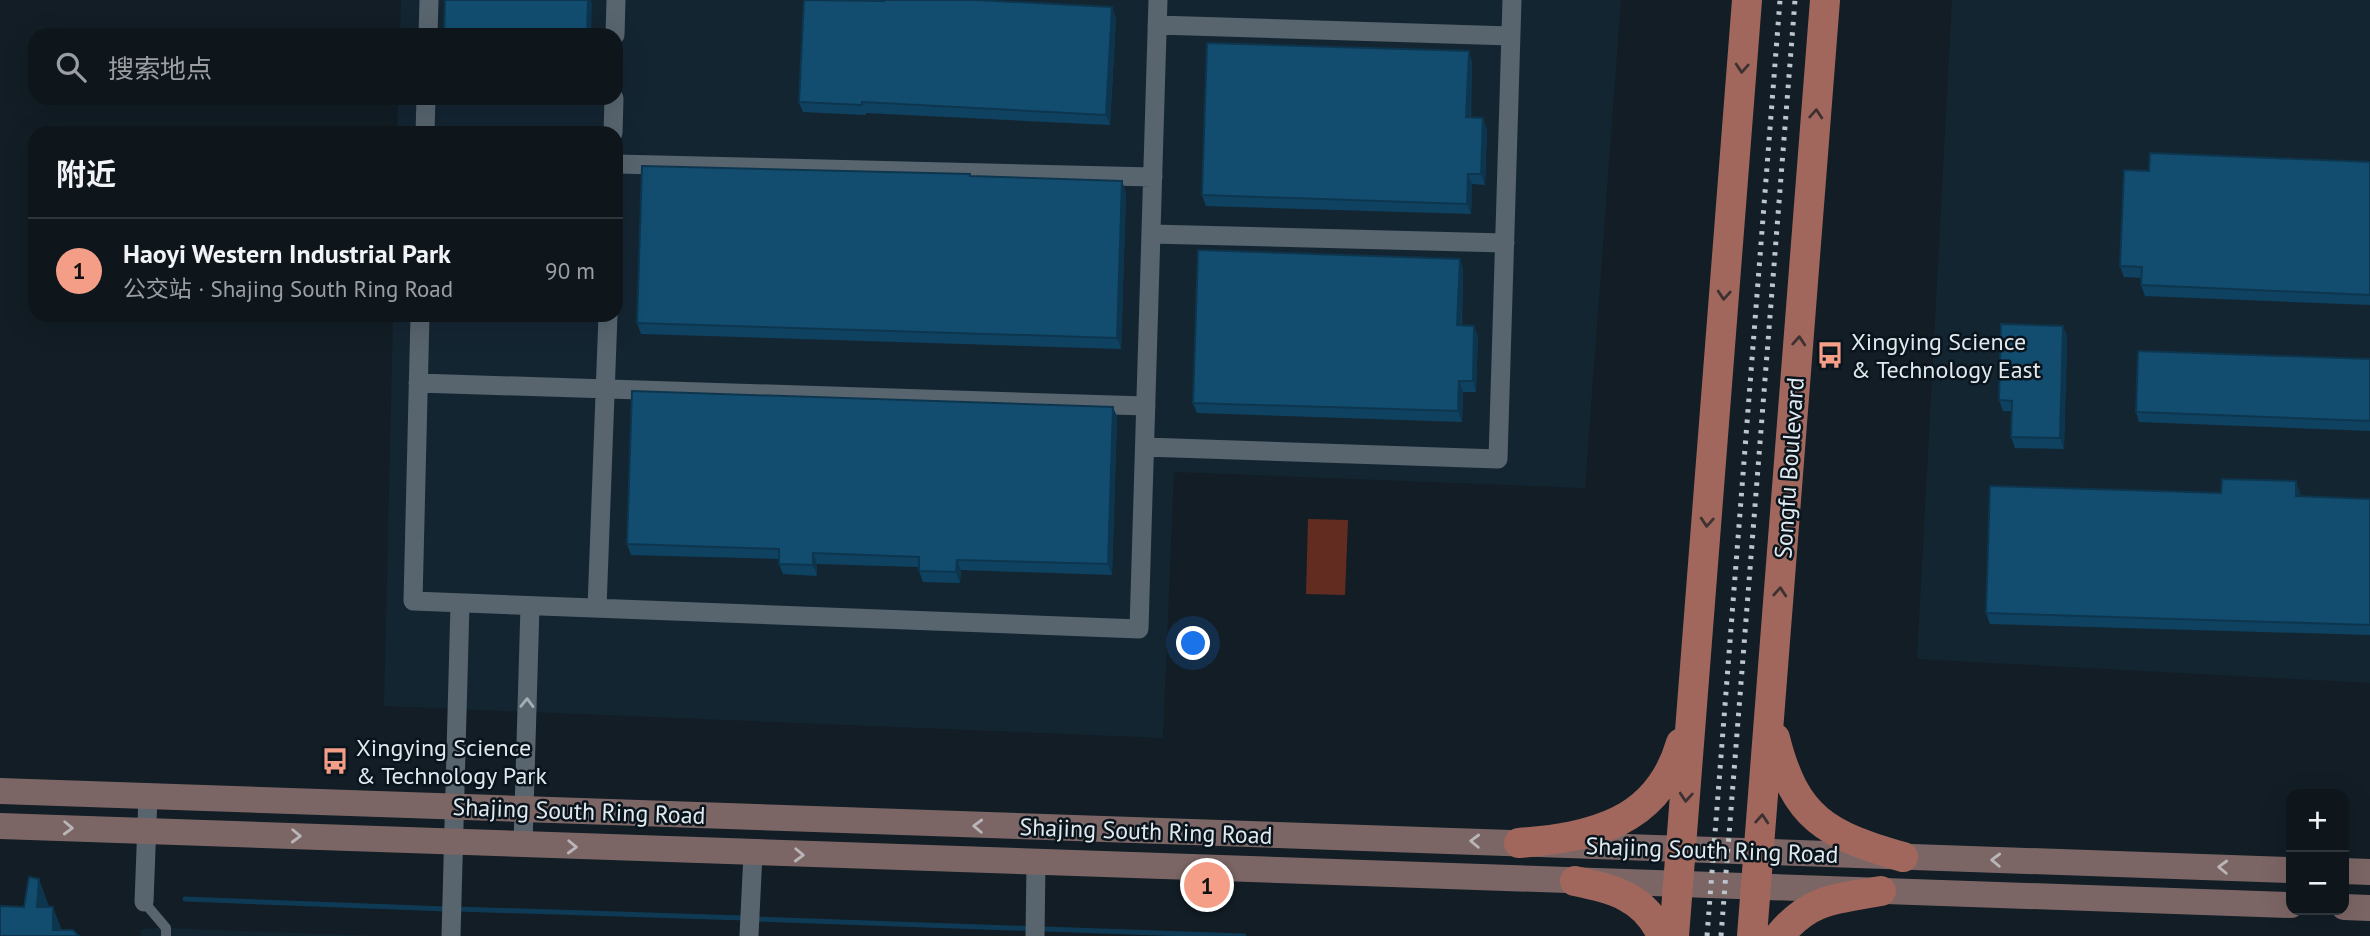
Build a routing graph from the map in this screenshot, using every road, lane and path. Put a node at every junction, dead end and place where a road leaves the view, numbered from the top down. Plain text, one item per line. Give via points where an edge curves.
1 (429, 0) edge
2 (617, 0) edge
3 (1158, 0) edge
4 (1513, 0) edge
5 (1747, 0) edge
6 (1825, 0) edge
7 (1157, 25) junction
8 (428, 28) edge
9 (615, 28) edge
10 (1511, 36) junction
11 (426, 105) edge
12 (614, 105) edge
13 (425, 126) edge
14 (613, 126) edge
15 (623, 164) edge
16 (1153, 177) junction
17 (1151, 234) junction
18 (1504, 243) junction
19 (420, 322) edge
20 (608, 322) edge
21 (418, 383) junction
22 (606, 389) junction
23 (1146, 406) junction
24 (1145, 447) junction
25 (460, 604) junction
26 (530, 606) junction
27 (597, 608) junction
28 (1692, 706) junction
29 (1770, 717) junction
30 (0, 790) edge
31 (148, 796) junction
32 (454, 807) junction
33 (524, 809) junction
34 (0, 826) edge
35 (147, 831) junction
36 (452, 842) junction
37 (1519, 843) junction
38 (523, 845) junction
39 (1682, 847) junction
40 (1760, 852) junction
41 (753, 853) junction
42 (1903, 857) junction
43 (1035, 863) junction
44 (2286, 870) edge
45 (2349, 871) edge
46 (2370, 872) edge
47 (1574, 881) junction
48 (1679, 885) junction
49 (1756, 887) junction
50 (1881, 891) junction
51 (144, 902) joint
52 (2286, 905) edge
53 (2349, 907) edge
54 (2370, 908) edge
55 (166, 936) edge
56 (451, 936) edge
57 (749, 936) edge
58 (1035, 936) edge
59 (1662, 936) edge
60 (1674, 936) edge
61 (1752, 936) edge
62 (1779, 936) edge

1 - 8 street
2 - 9 street
3 - 7 street
4 - 10 street
5 -> 28 main road
29 -> 6 main road, Songfu Boulevard
7 - 10 street
7 - 16 street
10 - 18 street
11 - 13 street
12 - 14 street
15 - 16 street
16 - 17 street
17 - 18 street
17 - 23 street
18 - 24 street via 1498,459
19 - 21 street
20 - 22 street
21 - 22 street
21 - 25 street via 413,601
22 - 23 street
22 - 27 street
23 - 24 street
24 - 27 street via 1139,629
25 - 26 street
25 - 32 street
26 - 27 street
33 -> 26 street
28 - 37 main road via 1667,779 1643,806 1590,833
28 -> 39 main road
40 -> 29 main road, Songfu Boulevard
29 - 42 main road via 1780,760 1801,803 1823,824 1857,843
30 - 31 main road, Shajing South Ring Road
31 - 32 main road, Shajing South Ring Road
31 - 35 street
32 - 33 main road, Shajing South Ring Road
32 - 36 street
37 -> 33 main road, Shajing South Ring Road
33 - 38 street
34 -> 35 main road, Shajing South Ring Road
35 -> 36 main road, Shajing South Ring Road
35 - 51 street
36 - 38 main road, Shajing South Ring Road
36 - 56 street
37 - 39 main road, Shajing South Ring Road
38 -> 41 main road, Shajing South Ring Road
39 - 40 main road, Shajing South Ring Road
39 - 48 main road
40 - 42 main road, Shajing South Ring Road
40 - 49 main road, Songfu Boulevard
41 -> 43 main road, Shajing South Ring Road
41 - 57 street
44 -> 42 main road, Shajing South Ring Road
43 - 47 main road, Shajing South Ring Road
43 - 58 street
45 - 46 main road
47 - 48 main road, Shajing South Ring Road
47 - 59 main road via 1627,897 1649,916
48 - 49 main road, Shajing South Ring Road
48 - 60 main road
49 - 50 main road, Shajing South Ring Road
49 - 61 main road, Songfu Boulevard
50 - 52 main road, Shajing South Ring Road
50 - 62 main road via 1817,904
51 - 55 lane via 166,928
53 - 54 main road

